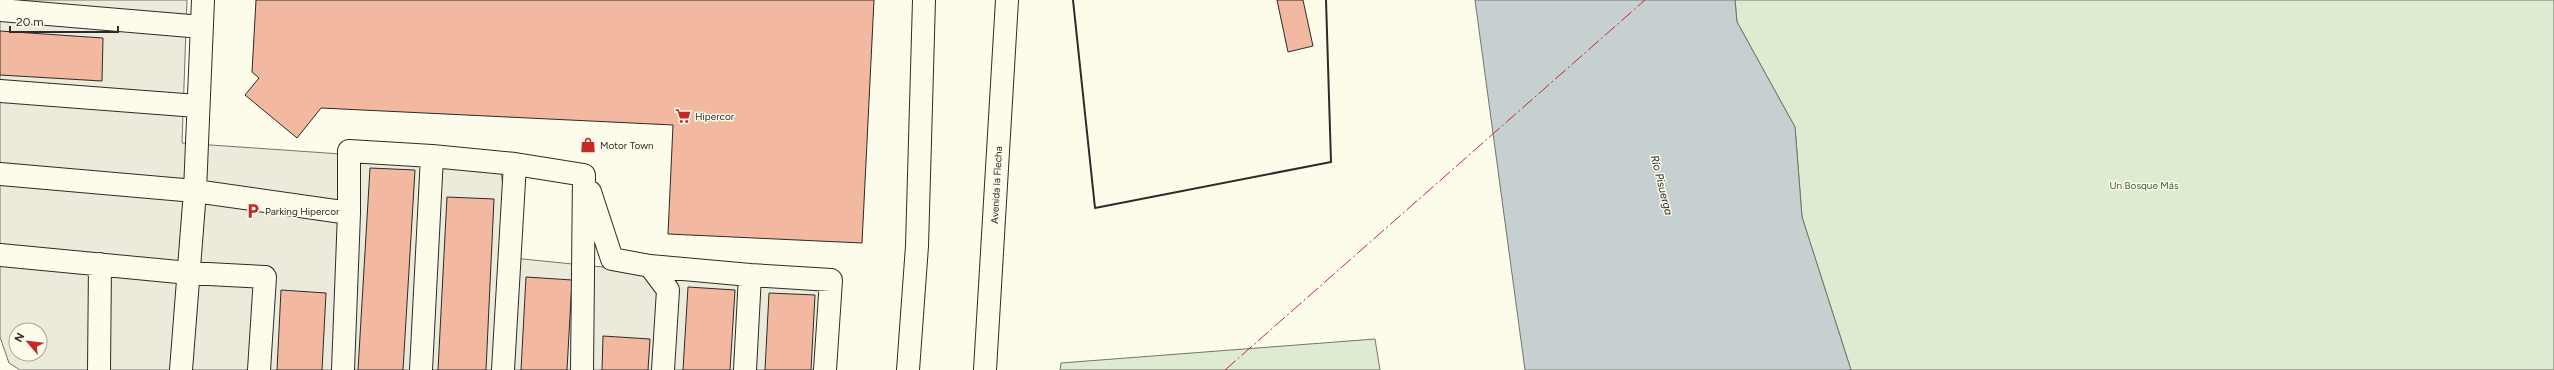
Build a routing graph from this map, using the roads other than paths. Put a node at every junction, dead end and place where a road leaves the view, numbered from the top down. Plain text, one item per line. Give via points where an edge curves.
1 (203, 0) edge
2 (924, 0) edge
3 (1007, 0) edge
4 (0, 10) edge
5 (202, 27) junction
6 (0, 91) edge
7 (197, 106) junction
8 (432, 156) junction
9 (515, 164) junction
10 (0, 174) edge
11 (584, 175) junction
12 (195, 191) junction
13 (349, 213) junction
14 (0, 255) edge
15 (100, 264) junction
16 (650, 266) junction
17 (189, 273) junction
18 (750, 275) junction
19 (100, 370) edge
20 (181, 370) edge
21 (259, 370) edge
22 (343, 370) edge
23 (421, 370) edge
24 (502, 370) edge
25 (582, 370) edge
26 (663, 370) edge
27 (745, 370) edge
28 (825, 370) edge
29 (908, 370) edge
30 (985, 370) edge

1 - 5 lane
2 - 29 lane via 917,246
3 - 30 lane, Avenida la Flecha
4 - 5 lane
5 - 7 lane
6 - 7 lane
7 - 12 lane
8 - 9 lane
8 - 13 lane via 349,151
8 - 23 lane
9 - 11 lane
9 - 24 lane
10 - 12 lane
11 - 16 lane via 612,260
11 - 25 lane
12 - 13 lane
12 - 17 lane
13 - 22 lane
14 - 15 lane
15 - 17 lane
15 - 19 lane
16 - 18 lane
16 - 26 lane via 668,290
17 - 20 lane
17 - 21 lane via 265,277
18 - 27 lane
18 - 28 lane via 831,280

